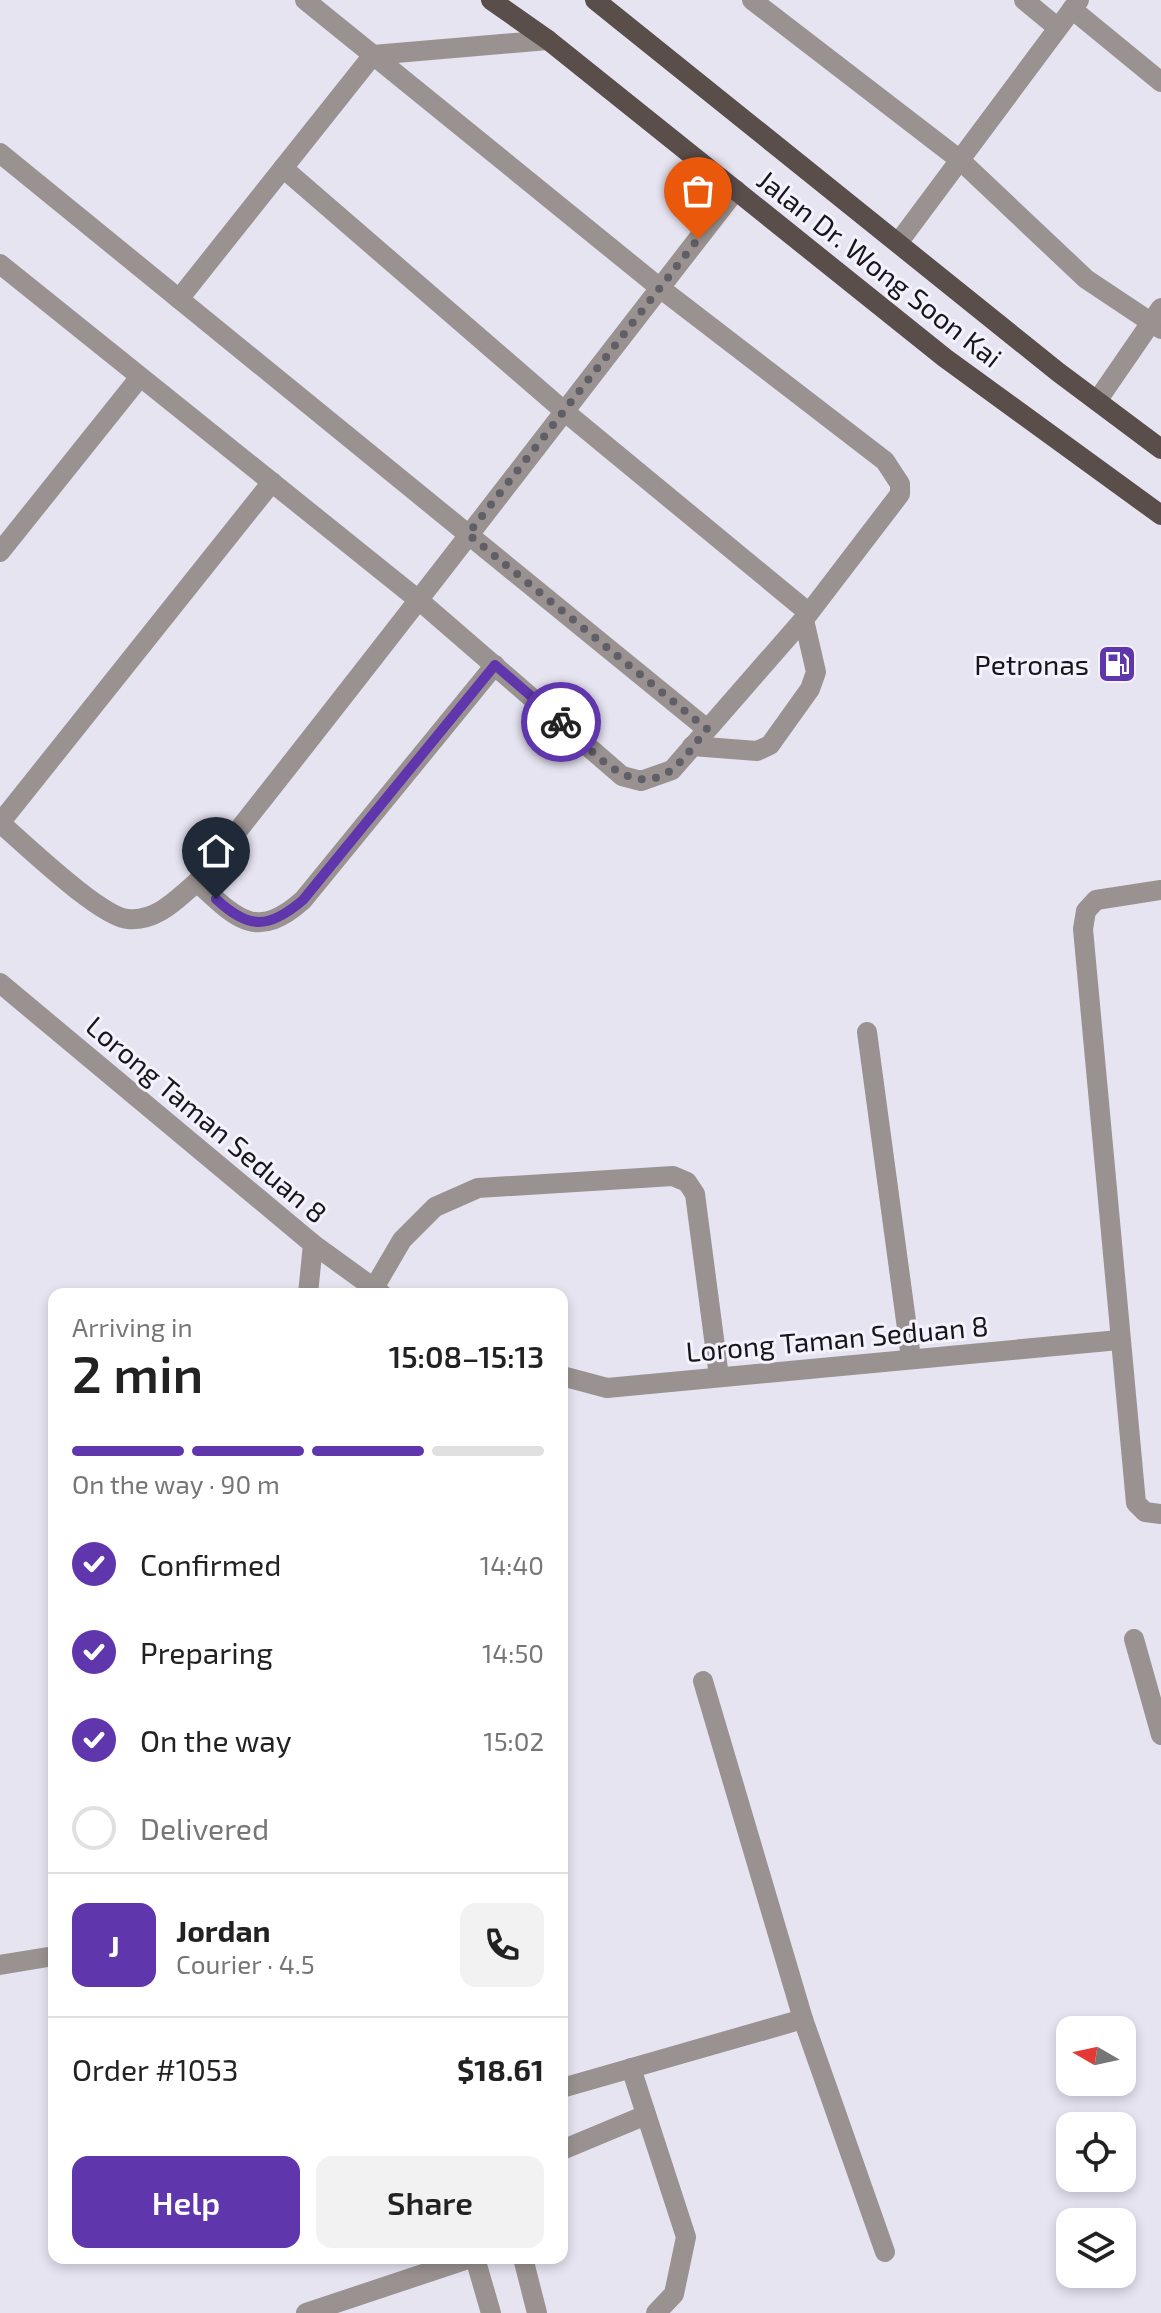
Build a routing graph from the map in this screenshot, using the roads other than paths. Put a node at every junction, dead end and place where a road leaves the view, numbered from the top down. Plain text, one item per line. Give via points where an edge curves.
1 (305, 0) edge
2 (491, 0) edge
3 (595, 0) edge
4 (752, 0) edge
5 (1024, 0) edge
6 (1076, 4) edge
7 (1058, 28) junction
8 (548, 40) junction
9 (373, 55) junction
10 (1161, 82) edge
11 (0, 153) edge
12 (960, 160) junction
13 (283, 168) junction
14 (736, 190) junction
15 (898, 243) junction
16 (0, 264) edge
17 (660, 288) junction
18 (179, 299) junction
19 (1157, 320) edge
20 (140, 377) junction
21 (1097, 401) junction
22 (564, 411) junction
23 (1161, 449) edge
24 (272, 482) junction
25 (1161, 515) edge
26 (468, 534) junction
27 (0, 552) edge
28 (421, 602) junction
29 (806, 617) junction
30 (495, 665) junction
31 (707, 729) junction
32 (692, 746) junction
33 (0, 823) edge
34 (197, 882) junction
35 (1161, 890) edge
36 (2, 991) edge
37 (867, 1032) dead end
38 (313, 1244) junction
39 (309, 1288) edge
40 (374, 1288) edge
41 (379, 1288) edge
42 (1119, 1340) junction
43 (911, 1358) junction
44 (719, 1377) junction
45 (568, 1378) edge
46 (1161, 1514) edge
47 (1134, 1639) dead end
48 (703, 1681) dead end
49 (1161, 1735) edge
50 (48, 1957) edge
51 (0, 1965) edge
52 (803, 2019) junction
53 (631, 2068) junction
54 (568, 2086) edge
55 (646, 2115) junction
56 (568, 2148) edge
57 (885, 2252) dead end
58 (455, 2264) edge
59 (475, 2264) edge
60 (525, 2264) edge
61 (306, 2313) edge
62 (491, 2313) edge
63 (537, 2313) edge
64 (656, 2313) edge

1 - 9 street
2 - 8 main road, Jalan Dr. Wong Soon Kai
3 - 15 main road, Jalan Dr. Wong Soon Kai
4 - 12 street
5 - 7 street
6 - 7 street
6 - 10 street
7 - 12 street
8 - 9 street
8 - 14 main road, Jalan Dr. Wong Soon Kai
9 - 13 street
9 - 17 street
11 - 18 street
12 - 15 street
12 - 19 street via 1086,279
13 - 18 street
13 - 22 street
14 - 17 street
14 - 25 main road, Jalan Dr. Wong Soon Kai via 945,358
15 - 21 main road, Jalan Dr. Wong Soon Kai
16 - 20 street
17 - 22 street
17 - 29 street via 885,461 900,484 900,494
18 - 26 street
19 - 21 street
20 - 24 street
20 - 27 street
21 - 23 main road, Jalan Dr. Wong Soon Kai
22 - 26 street
22 - 29 street
24 - 28 street
24 - 33 street
26 - 28 street
26 - 31 street
28 - 30 street
28 - 34 street
29 - 31 street
29 - 32 street via 816,672 770,745 757,751
30 - 32 street via 622,776 657,778 672,770
30 - 34 street via 303,900 284,916 262,924 235,917
31 - 32 street
33 - 34 street via 96,904 128,920 161,912
35 - 42 street via 1096,900 1086,911 1083,929
36 - 38 street, Lorong Taman Seduan 8
37 - 43 street
38 - 39 street
38 - 40 street, Lorong Taman Seduan 8
41 - 44 street via 402,1240 435,1207 478,1188 673,1176 687,1182 695,1194
42 - 43 street, Lorong Taman Seduan 8
42 - 46 street via 1136,1503 1145,1512
43 - 44 street, Lorong Taman Seduan 8
44 - 45 street, Lorong Taman Seduan 8 via 607,1388
47 - 49 street
48 - 52 street
50 - 51 street
52 - 53 street
52 - 57 street
53 - 54 street
53 - 55 street
55 - 56 street
55 - 64 street via 686,2237 674,2294
58 - 61 street
59 - 62 street
60 - 63 street

